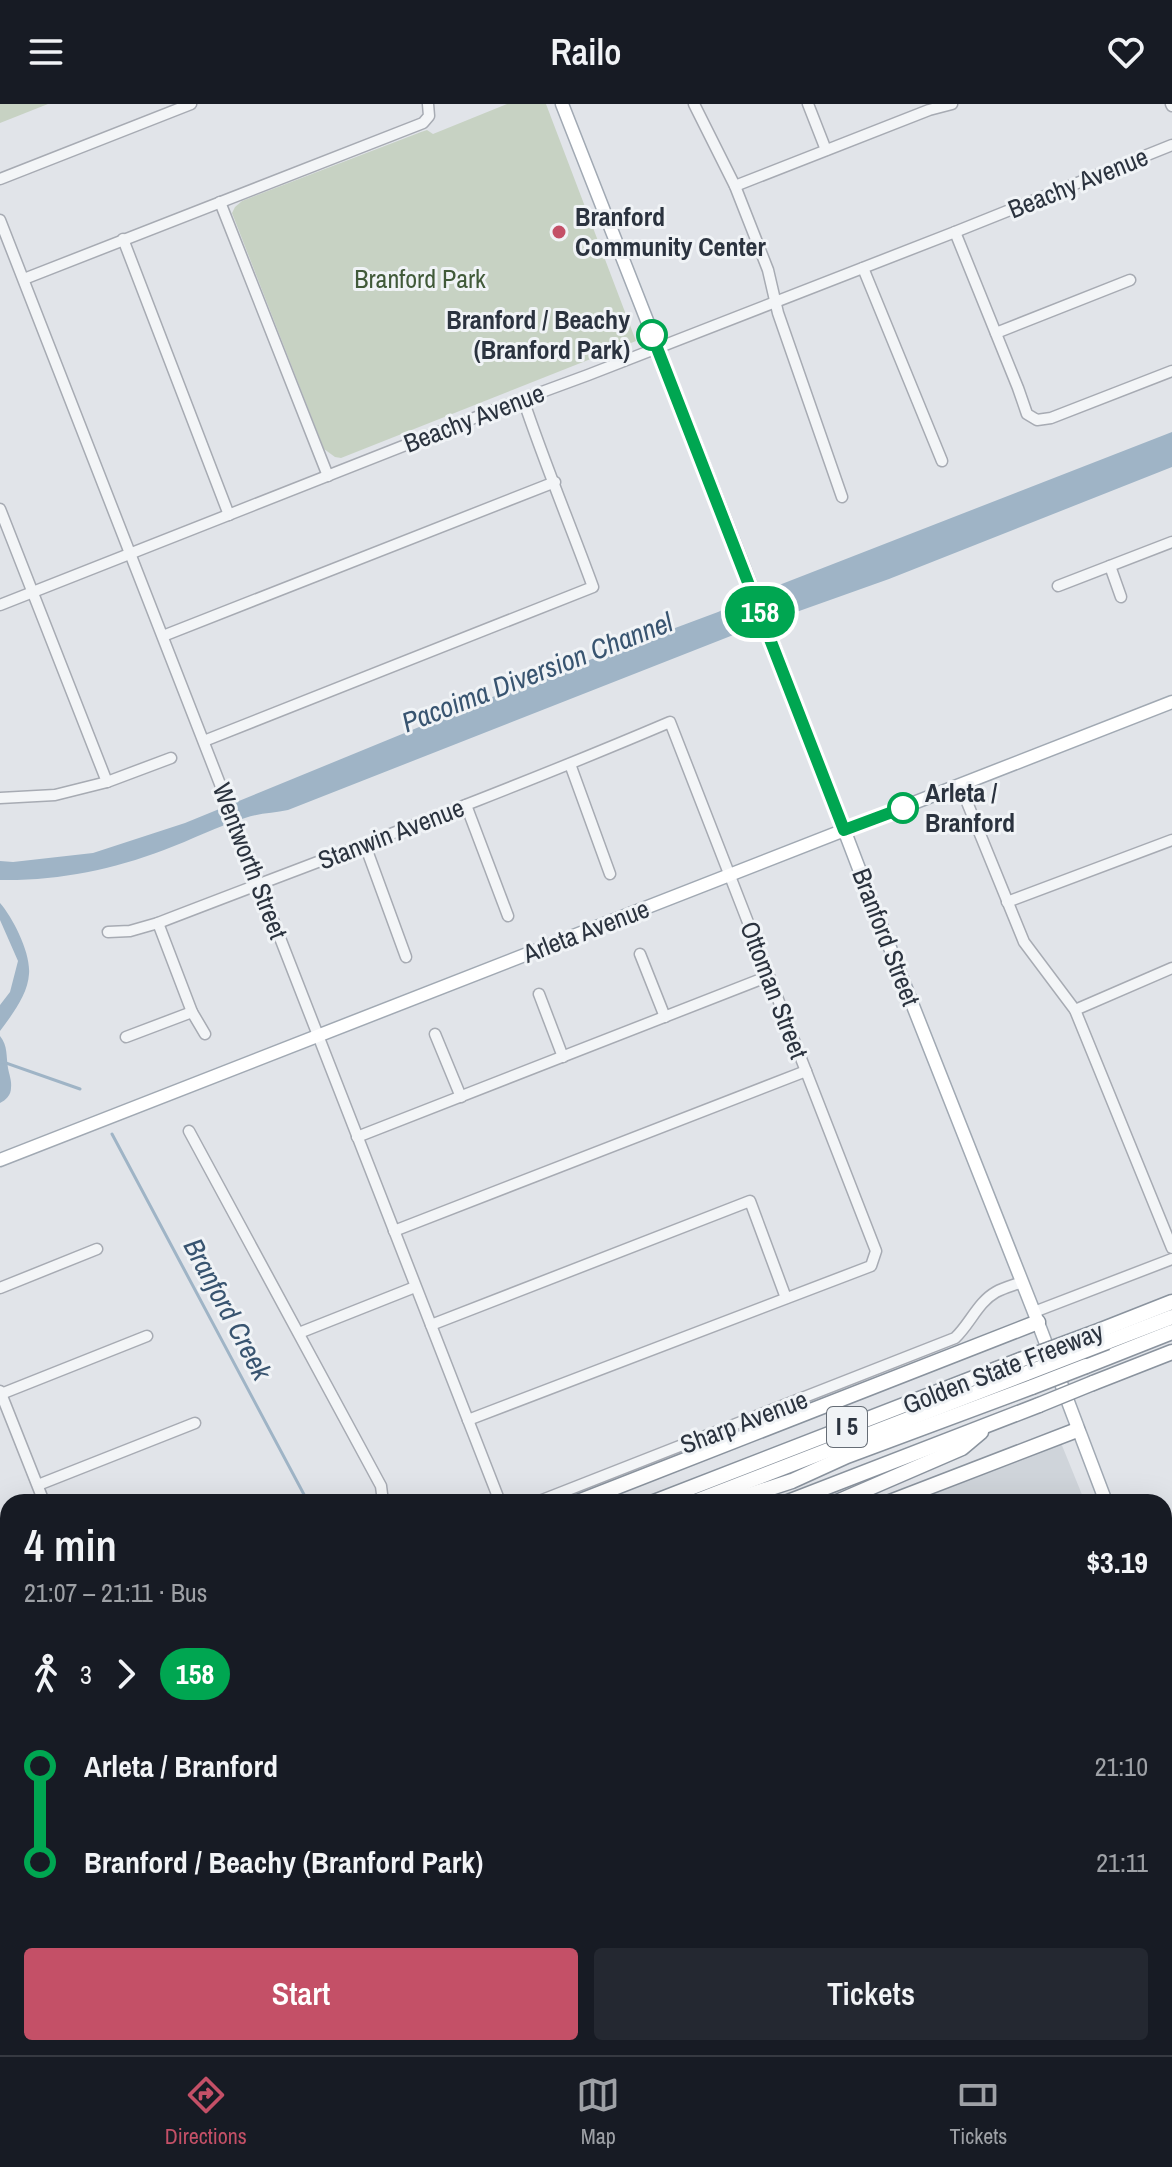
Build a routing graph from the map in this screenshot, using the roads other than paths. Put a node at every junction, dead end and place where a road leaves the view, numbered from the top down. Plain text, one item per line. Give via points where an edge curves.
1 (191, 104) edge
2 (428, 104) edge
3 (562, 104) edge
4 (694, 104) edge
5 (808, 104) edge
6 (952, 104) edge
7 (928, 107) edge
8 (1172, 145) edge
9 (826, 150) junction
10 (0, 179) edge
11 (735, 186) junction
12 (220, 202) junction
13 (0, 220) edge
14 (955, 232) junction
15 (123, 239) junction
16 (863, 268) junction
17 (24, 279) junction
18 (1130, 280) dead end
19 (776, 301) junction
20 (996, 333) junction
21 (657, 348) junction
22 (1172, 371) edge
23 (523, 399) junction
24 (942, 461) dead end
25 (328, 476) junction
26 (555, 482) junction
27 (842, 497) dead end
28 (0, 509) edge
29 (229, 515) junction
30 (1172, 542) edge
31 (130, 553) junction
32 (1110, 566) junction
33 (1058, 586) dead end
34 (32, 592) junction
35 (1121, 597) dead end
36 (0, 605) edge
37 (163, 636) junction
38 (1172, 702) edge
39 (670, 722) joint
40 (204, 741) junction
41 (171, 758) dead end
42 (570, 764) junction
43 (107, 782) junction
44 (960, 785) junction
45 (0, 798) edge
46 (466, 805) junction
47 (844, 830) junction
48 (1172, 840) edge
49 (365, 845) junction
50 (610, 874) dead end
51 (729, 875) junction
52 (260, 884) junction
53 (1007, 902) junction
54 (508, 916) dead end
55 (158, 923) junction
56 (108, 932) dead end
57 (640, 954) dead end
58 (406, 957) dead end
59 (1172, 968) edge
60 (769, 976) junction
61 (539, 994) dead end
62 (1075, 1010) junction
63 (192, 1012) junction
64 (665, 1017) junction
65 (205, 1034) dead end
66 (435, 1034) dead end
67 (318, 1036) junction
68 (126, 1037) dead end
69 (563, 1057) junction
70 (806, 1071) junction
71 (461, 1097) junction
72 (189, 1131) dead end
73 (357, 1137) junction
74 (0, 1160) edge
75 (394, 1231) junction
76 (1172, 1248) edge
77 (97, 1249) dead end
78 (1172, 1259) edge
79 (1022, 1282) junction
80 (415, 1287) junction
81 (0, 1288) edge
82 (786, 1298) junction
83 (1172, 1302) edge
84 (1036, 1317) junction
85 (1172, 1317) edge
86 (431, 1325) junction
87 (1172, 1332) edge
88 (299, 1333) junction
89 (147, 1336) dead end
90 (1104, 1336) junction
91 (1172, 1352) edge
92 (1026, 1373) junction
93 (0, 1392) edge
94 (468, 1420) junction
95 (994, 1422) junction
96 (195, 1423) dead end
97 (1077, 1430) junction
98 (38, 1485) junction
99 (41, 1494) edge
100 (382, 1494) edge
101 (497, 1494) edge
102 (557, 1494) edge
103 (598, 1494) edge
104 (677, 1494) edge
105 (715, 1494) edge
106 (756, 1494) edge
107 (809, 1494) edge
108 (856, 1494) edge
109 (911, 1494) edge
110 (1103, 1494) edge

1 - 10 street
2 - 12 street via 429,116 423,123
3 - 21 main road, Branford Street
4 - 11 street
5 - 9 street
6 - 7 street
7 - 9 street
8 - 14 street, Beachy Avenue
9 - 11 street
11 - 19 street
12 - 15 street
12 - 25 street
13 - 17 street, Wentworth Street
14 - 16 street, Beachy Avenue
14 - 20 street
15 - 17 street
15 - 29 street
16 - 19 street, Beachy Avenue
16 - 24 street
17 - 31 street, Wentworth Street
18 - 20 street
19 - 21 street, Beachy Avenue
19 - 27 street
20 - 22 street via 1027,414 1037,420
21 - 23 street, Beachy Avenue
21 - 47 main road, Branford Street
23 - 25 street, Beachy Avenue
23 - 26 street
25 - 29 street, Beachy Avenue
26 - 37 street
26 - 40 street via 593,587
28 - 34 street
29 - 31 street, Beachy Avenue
30 - 32 street
31 - 34 street, Beachy Avenue
31 - 37 street, Wentworth Street
32 - 33 street
32 - 35 street
34 - 36 street, Beachy Avenue
34 - 43 street
37 - 40 street, Wentworth Street
38 - 44 main road, Arleta Avenue
39 - 42 street, Stanwin Avenue
39 - 51 street, Ottoman Street
40 - 52 street, Wentworth Street
41 - 43 street
42 - 46 street, Stanwin Avenue
42 - 50 street
43 - 45 street via 55,795
44 - 47 main road, Arleta Avenue
44 - 53 street
46 - 49 street, Stanwin Avenue
46 - 54 street
47 - 51 main road, Arleta Avenue
47 - 79 main road, Branford Street
48 - 53 street
49 - 52 street, Stanwin Avenue
49 - 58 street
51 - 60 street, Ottoman Street
51 - 67 main road, Arleta Avenue
52 - 55 street, Stanwin Avenue
52 - 67 street, Wentworth Street
53 - 62 street via 1024,942
55 - 56 street, Stanwin Avenue
55 - 63 street
57 - 64 street
59 - 62 street
60 - 64 street
60 - 70 street, Ottoman Street
61 - 69 street
62 - 76 street
63 - 65 street
63 - 68 street
64 - 69 street
66 - 71 street
67 - 73 street, Wentworth Street
67 - 74 main road, Arleta Avenue
69 - 71 street
70 - 75 street
70 - 82 street, Ottoman Street via 876,1251 871,1266
71 - 73 street
72 - 88 street
73 - 75 street, Wentworth Street
75 - 80 street, Wentworth Street
77 - 81 street
78 - 84 street
79 - 84 main road, Branford Street
79 - 102 street, Sharp Avenue via 987,1299 955,1338
80 - 86 street, Wentworth Street
80 - 88 street
82 - 86 street via 750,1201
82 - 94 street
83 - 90 highway, Golden State Freeway / I 5
84 - 97 main road, Branford Street
84 - 103 highway
85 - 90 highway
86 - 94 street, Wentworth Street
87 - 92 highway, bridge via 1086,1366
88 - 100 street
89 - 93 street
90 - 92 highway, Golden State Freeway / I 5, bridge
91 - 95 highway, Golden State Freeway / I 5, bridge
92 - 104 highway, Golden State Freeway / I 5
92 - 105 highway
92 - 106 highway
93 - 98 street
94 - 101 street, Wentworth Street
95 - 107 highway, Golden State Freeway / I 5
95 - 108 highway via 962,1448
96 - 98 street
97 - 109 highway
97 - 110 main road, Branford Street
98 - 99 street

